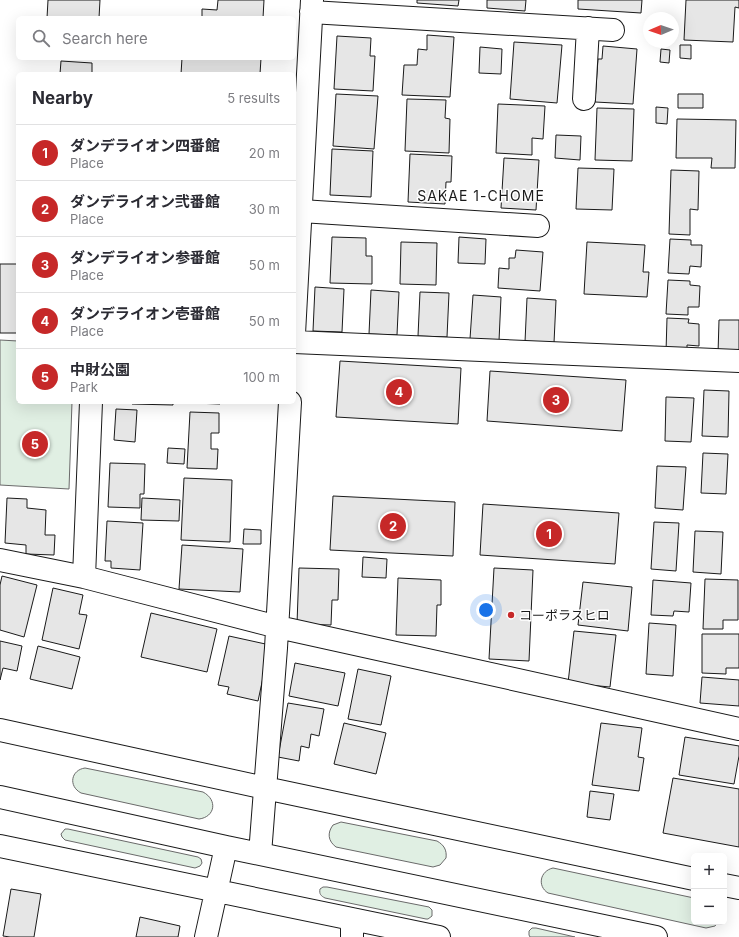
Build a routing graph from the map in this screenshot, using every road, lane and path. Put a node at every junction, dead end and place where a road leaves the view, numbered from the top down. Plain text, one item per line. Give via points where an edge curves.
1 (311, 6) edge
2 (588, 28) junction
3 (613, 30) dead end
4 (584, 99) dead end
5 (301, 211) junction
6 (538, 226) dead end
7 (296, 299) edge
8 (296, 342) edge
9 (739, 361) edge
10 (91, 404) edge
11 (290, 404) edge
12 (0, 560) edge
13 (84, 577) junction
14 (278, 627) junction
15 (739, 729) edge
16 (0, 730) edge
17 (266, 788) junction
18 (0, 797) edge
19 (0, 846) edge
20 (226, 847) junction
21 (260, 854) junction
22 (691, 878) edge
23 (727, 886) edge
24 (739, 888) edge
25 (217, 890) junction
26 (352, 928) edge
27 (206, 937) edge
28 (439, 937) edge
29 (656, 937) edge

1 - 2 street
1 - 5 street
2 - 3 street
2 - 4 street
5 - 6 street
5 - 7 street
8 - 9 street
10 - 13 street
11 - 14 street
12 - 13 street
13 - 14 street
14 - 15 street
14 - 17 street
16 - 17 street
17 - 21 street
17 - 22 street
18 - 20 street
19 - 25 street
20 - 21 street
20 - 25 street
21 - 29 street
23 - 24 street
25 - 26 street
25 - 27 street
26 - 28 street

